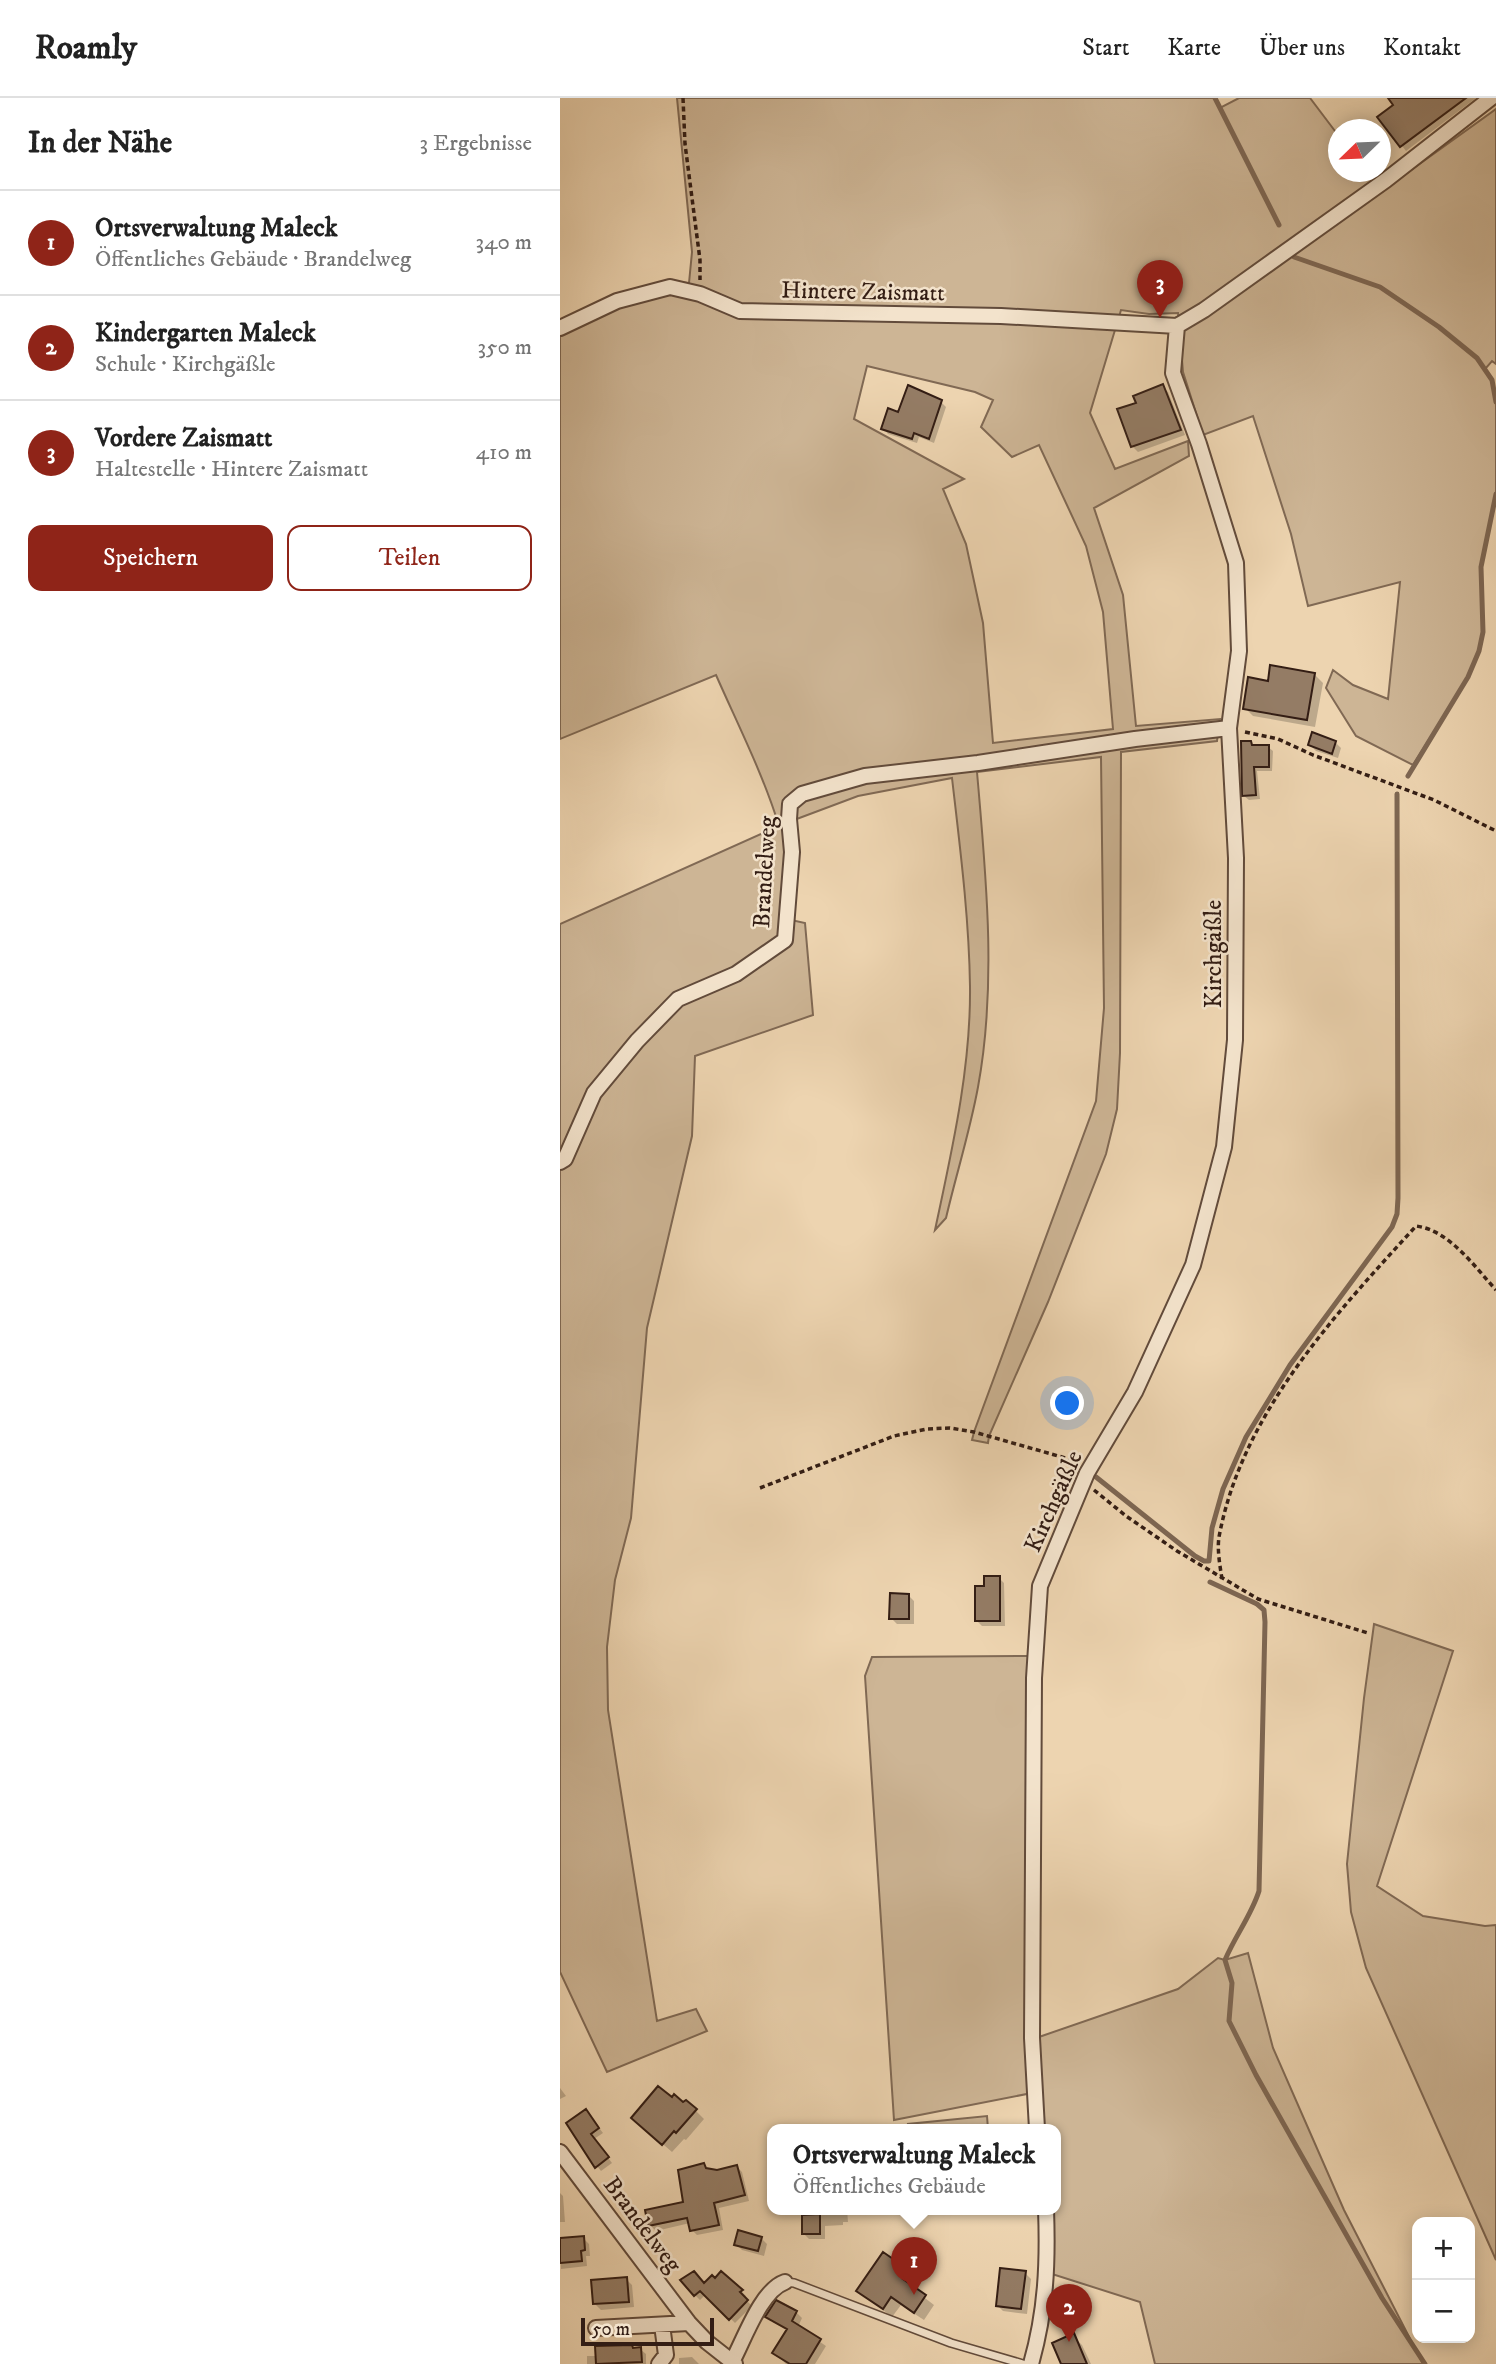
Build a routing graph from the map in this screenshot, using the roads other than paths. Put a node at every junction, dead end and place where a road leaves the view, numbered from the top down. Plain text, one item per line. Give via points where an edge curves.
1 (1491, 98) edge
2 (1177, 326) junction
3 (560, 328) edge
4 (1229, 728) junction
5 (560, 1162) edge
6 (1037, 2124) edge
7 (560, 2152) edge
8 (1046, 2215) edge
9 (785, 2282) joint
10 (689, 2323) junction
11 (663, 2325) junction
12 (597, 2328) dead end
13 (734, 2363) edge
14 (660, 2364) edge
15 (1023, 2364) edge
16 (1031, 2364) edge

1 - 2 street via 1386,180
2 - 3 street, Hintere Zaismatt via 1001,316 740,312 670,287 617,301
2 - 4 street, Kirchgäßle via 1173,373 1236,563 1239,651
4 - 5 street, Brandelweg via 865,776 802,794 789,811 792,852 785,940 736,974 678,999 594,1093
4 - 6 street, Kirchgäßle via 1236,858 1235,1040 1224,1147 1193,1265 1135,1392 1091,1467 1040,1586 1034,1678 1032,2038
7 - 10 street, Brandelweg
8 - 16 street via 1044,2305
9 - 13 street, Brandelweg via 767,2294
9 - 15 lane via 951,2343
10 - 11 street
10 - 13 street, Brandelweg
11 - 12 street
11 - 14 street via 666,2355

